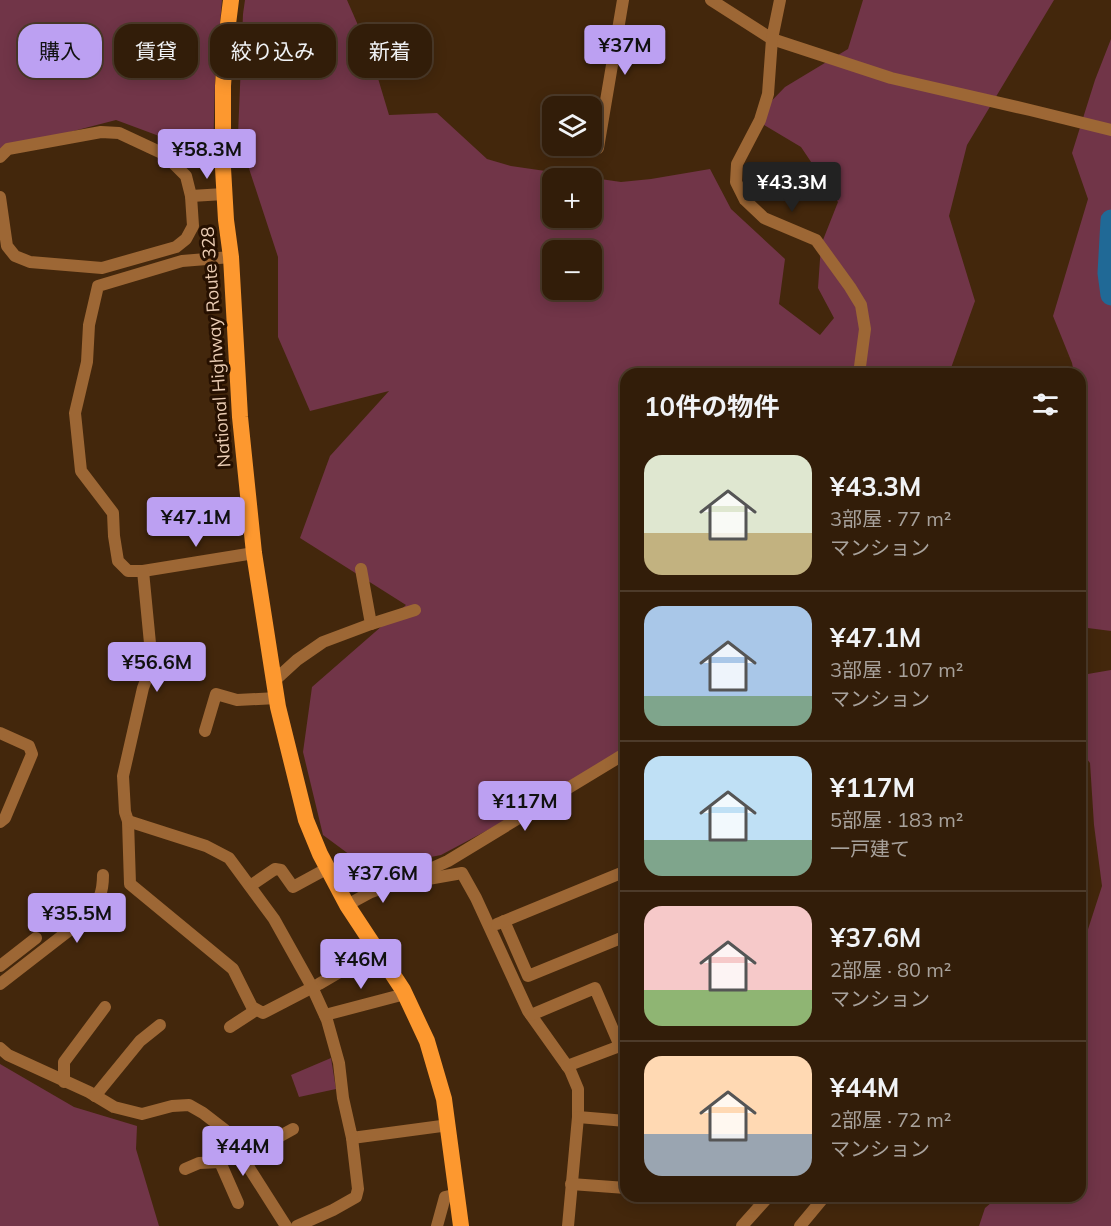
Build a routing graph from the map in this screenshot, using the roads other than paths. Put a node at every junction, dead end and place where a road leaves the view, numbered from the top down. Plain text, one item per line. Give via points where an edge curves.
1 (231, 0) edge
2 (623, 0) edge
3 (711, 0) edge
4 (780, 0) edge
5 (772, 39) junction
6 (602, 124) edge
7 (1111, 130) edge
8 (0, 158) edge
9 (224, 194) junction
10 (192, 196) junction
11 (0, 197) edge
12 (231, 257) junction
13 (860, 368) edge
14 (254, 553) junction
15 (361, 569) dead end
16 (144, 571) junction
17 (415, 610) dead end
18 (371, 624) junction
19 (275, 689) junction
20 (205, 731) dead end
21 (0, 733) edge
22 (620, 757) edge
23 (128, 821) junction
24 (0, 822) edge
25 (328, 868) junction
26 (620, 873) edge
27 (103, 875) dead end
28 (408, 879) junction
29 (250, 886) junction
30 (347, 905) junction
31 (504, 921) junction
32 (490, 927) junction
33 (36, 938) dead end
34 (620, 938) edge
35 (377, 950) junction
36 (0, 966) edge
37 (0, 984) edge
38 (312, 987) junction
39 (405, 994) junction
40 (105, 1007) dead end
41 (256, 1010) junction
42 (325, 1015) junction
43 (531, 1015) junction
44 (160, 1025) dead end
45 (230, 1027) dead end
46 (0, 1048) edge
47 (567, 1066) junction
48 (64, 1082) junction
49 (95, 1096) junction
50 (578, 1117) junction
51 (620, 1120) edge
52 (449, 1125) junction
53 (293, 1129) dead end
54 (352, 1138) junction
55 (241, 1155) junction
56 (220, 1162) junction
57 (185, 1169) dead end
58 (571, 1184) junction
59 (620, 1188) edge
60 (458, 1194) junction
61 (763, 1202) edge
62 (820, 1202) edge
63 (238, 1203) dead end
64 (286, 1226) edge
65 (297, 1226) edge
66 (437, 1226) edge
67 (461, 1226) edge
68 (568, 1226) edge
69 (742, 1226) edge
70 (800, 1226) edge

1 - 9 highway, National Highway Route 328 via 223,86
2 - 6 street
3 - 5 street
4 - 5 street
5 - 7 street via 891,78
5 - 13 street via 768,94 760,120 737,164 736,182 745,200 764,218 816,240 850,287 861,305 865,329
8 - 10 street via 8,149 101,132 119,133 164,154 186,176
9 - 10 street
9 - 12 highway, National Highway Route 328
10 - 11 street via 193,226 176,247 102,268 30,262 15,256 7,246
12 - 14 highway, National Highway Route 328 via 240,417
12 - 16 street via 182,261 125,277 98,286 95,296 87,362 75,412 81,471 113,513 118,561 128,571
14 - 16 street
14 - 19 highway, National Highway Route 328
15 - 18 street
16 - 23 street via 152,664 123,776
17 - 18 street
18 - 19 street via 323,642 297,660
19 - 20 street via 237,700 216,694
19 - 25 highway, National Highway Route 328 via 306,820
21 - 24 street via 28,746 32,754
22 - 28 street via 482,842
23 - 29 street via 207,846 229,858
23 - 41 street via 130,884 233,969
25 - 29 street via 293,887 281,870 275,869
25 - 30 highway, National Highway Route 328
26 - 31 street
27 - 37 street via 101,896 90,915
28 - 30 street
28 - 32 street via 462,873
29 - 38 street via 274,919
30 - 35 highway, National Highway Route 328
31 - 32 street
31 - 34 street via 528,976
32 - 43 street
33 - 36 street
35 - 38 street
35 - 39 highway, National Highway Route 328
38 - 41 street via 263,1013
38 - 42 street
39 - 42 street
39 - 52 highway, National Highway Route 328 via 427,1041
40 - 48 street via 64,1062
41 - 45 street
42 - 54 street via 339,1063
43 - 47 street
43 - 47 street via 596,988 620,1046
44 - 49 street via 140,1041
46 - 48 street
47 - 50 street via 578,1089
48 - 49 street
49 - 55 street via 114,1107 142,1114 189,1105 225,1130
50 - 51 street
50 - 58 street
52 - 54 street
52 - 60 highway, National Highway Route 328
53 - 55 street
54 - 65 street via 356,1197
55 - 56 street
55 - 64 street
56 - 57 street via 199,1163
56 - 63 street
58 - 59 street
58 - 68 street
60 - 66 street via 445,1197
60 - 67 highway, National Highway Route 328
61 - 69 street
62 - 70 street

